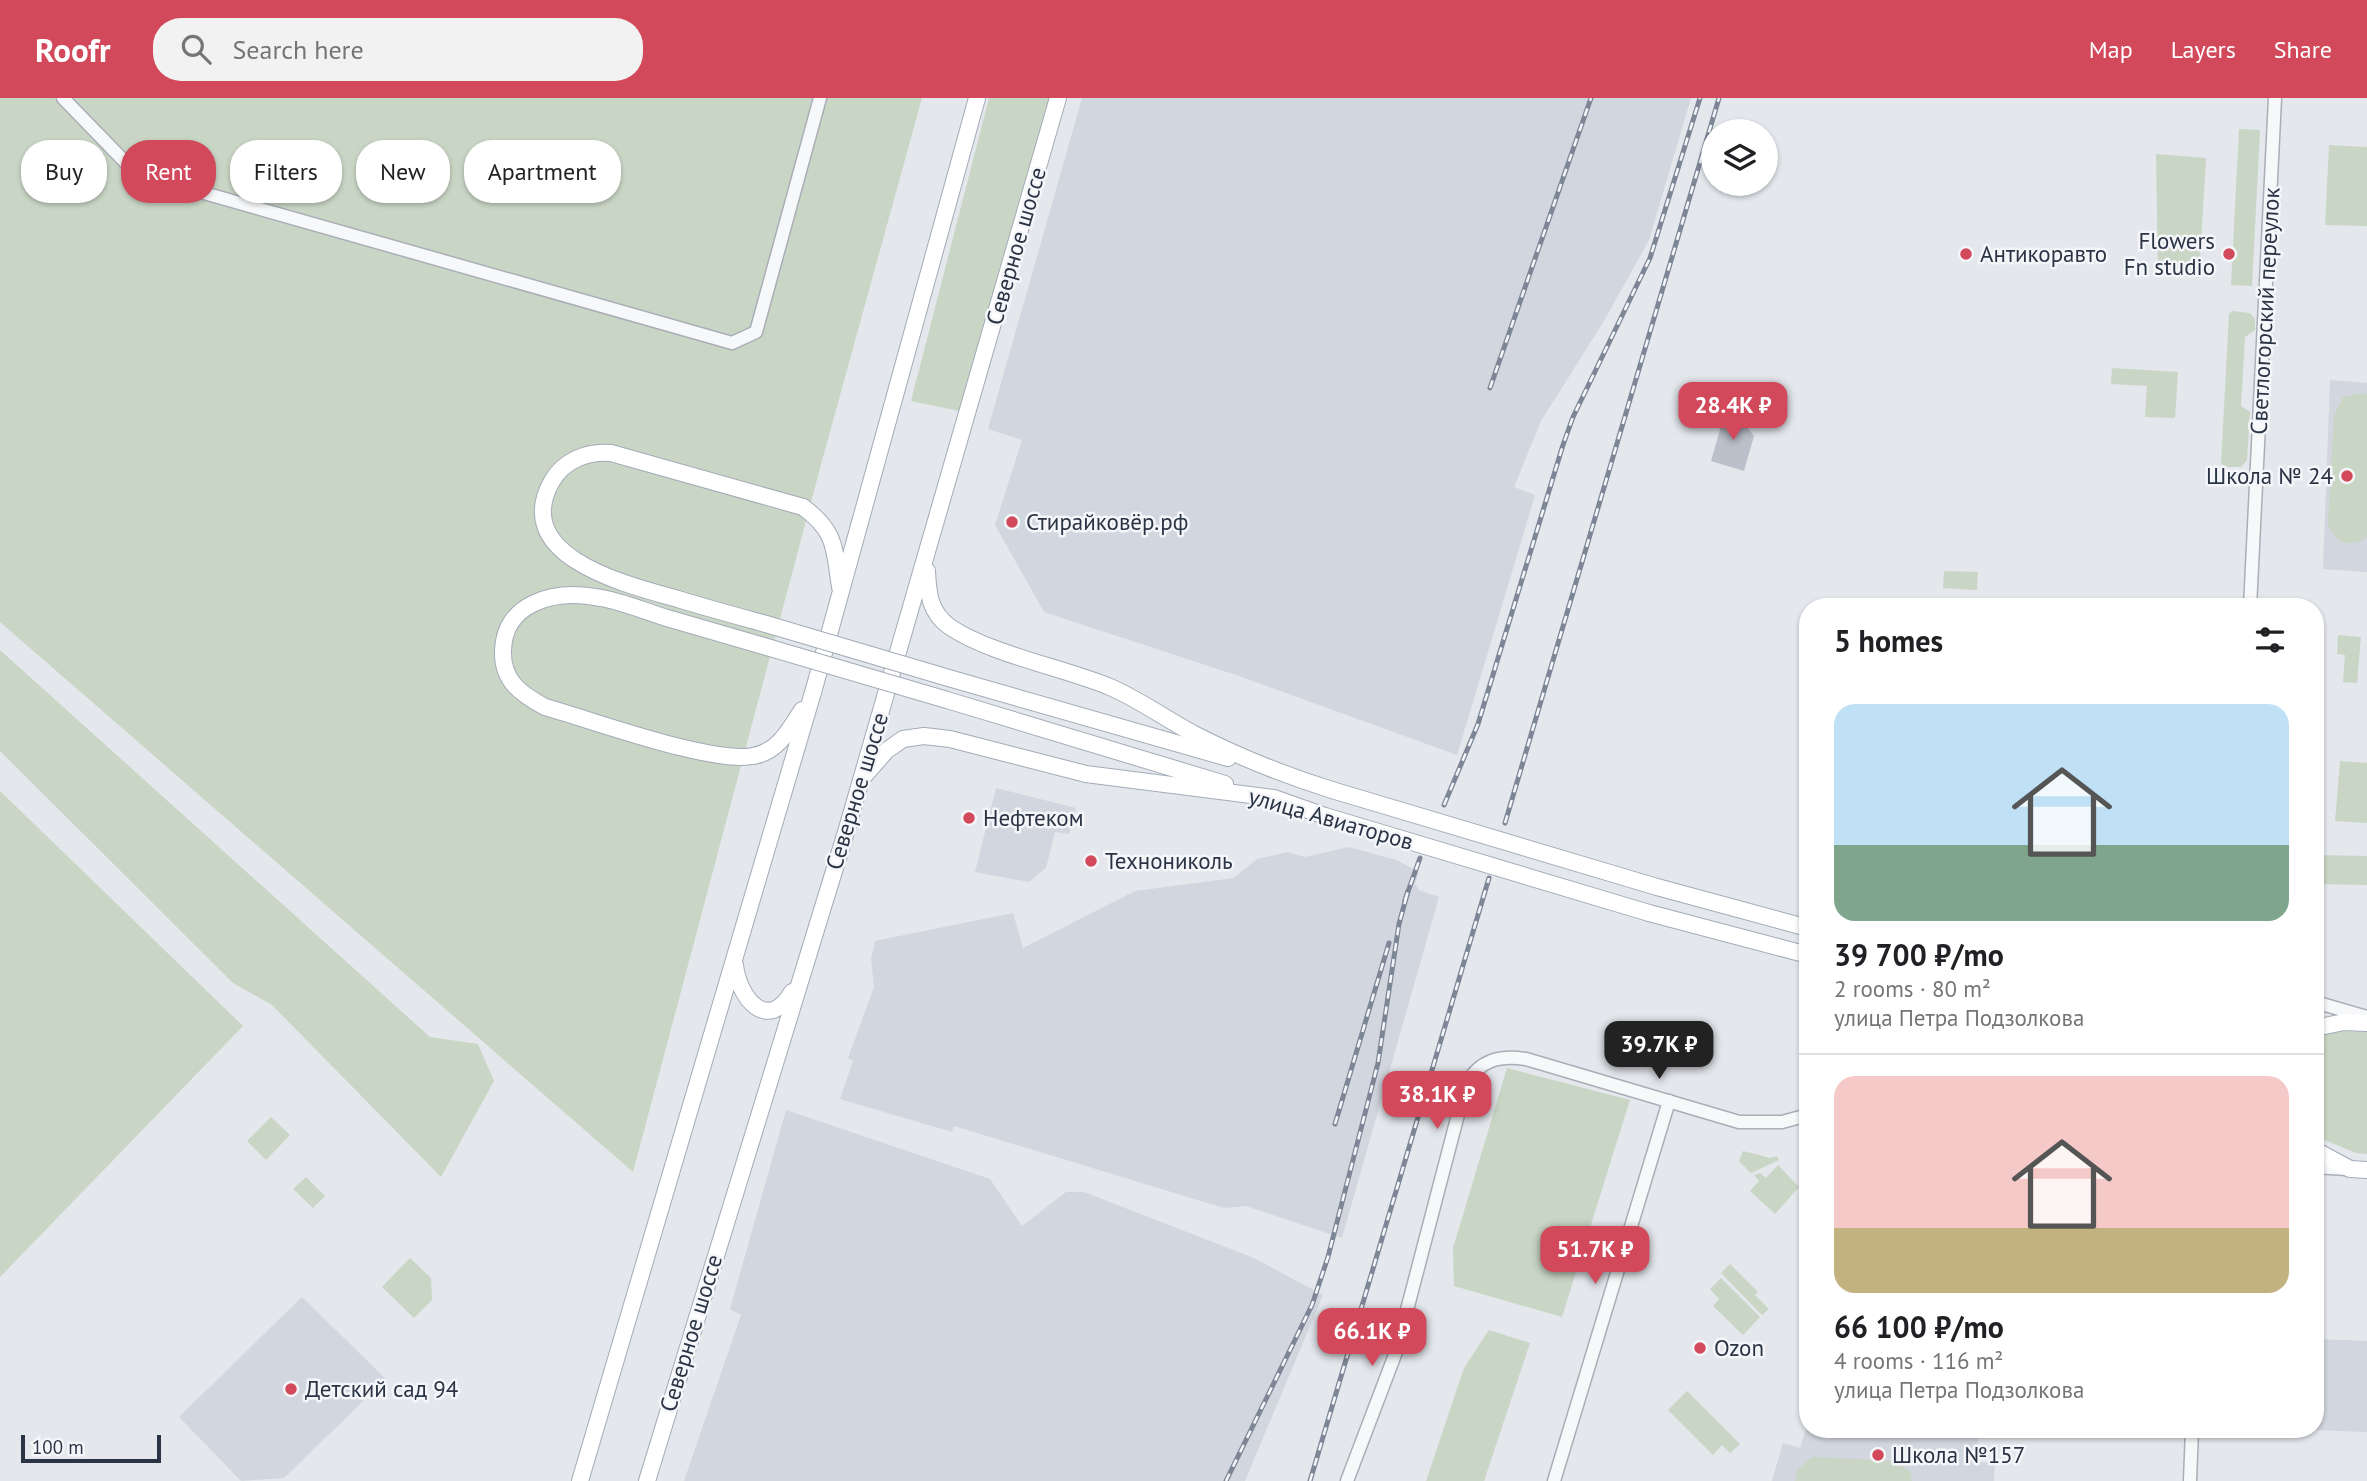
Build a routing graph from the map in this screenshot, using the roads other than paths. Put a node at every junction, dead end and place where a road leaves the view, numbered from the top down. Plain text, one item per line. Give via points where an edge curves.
1 (63, 98) edge
2 (820, 98) edge
3 (977, 98) edge
4 (1058, 98) edge
5 (2275, 98) edge
6 (926, 558) junction
7 (841, 593) junction
8 (2250, 598) edge
9 (814, 690) junction
10 (1274, 771) junction
11 (861, 780) junction
12 (1274, 798) junction
13 (1799, 926) edge
14 (1799, 953) edge
15 (735, 963) junction
16 (799, 980) junction
17 (2324, 1005) edge
18 (2367, 1017) edge
19 (2367, 1023) edge
20 (2324, 1026) edge
21 (1669, 1101) junction
22 (1799, 1117) edge
23 (2324, 1155) edge
24 (2324, 1168) edge
25 (2350, 1169) junction
26 (2367, 1170) edge
27 (2192, 1438) edge
28 (580, 1481) edge
29 (647, 1481) edge
30 (1347, 1481) edge
31 (1554, 1481) edge
32 (2190, 1481) edge

1 - 2 street via 128,165 190,189 733,343 756,331
3 - 7 main road
4 - 6 main road, Северное шоссе
5 - 8 street, Светлогорский переулок
6 - 10 main road, улица Авиаторов via 928,597 935,613 950,626 1109,687
6 - 11 main road, Северное шоссе
7 - 9 main road
7 - 10 main road, bridge via 832,541 822,521 803,508 595,452 575,459 557,473 546,492 542,517 552,540 571,558 611,580
9 - 12 main road, bridge via 785,737 771,749 754,756 709,754 545,707 509,680 502,662 503,638 513,618 530,603 551,597 594,597
9 - 15 main road
10 - 13 main road, улица Авиаторов, bridge
11 - 12 main road, улица Авиаторов via 903,739 924,736 1086,774
11 - 16 main road, Северное шоссе
12 - 14 main road, улица Авиаторов, bridge via 1649,913
15 - 16 main road via 737,984 752,1006 775,1008 786,1002
15 - 28 main road
16 - 29 main road, Северное шоссе
17 - 18 street
19 - 20 main road
21 - 22 street via 1739,1122
21 - 30 street via 1525,1059 1494,1059 1473,1072 1466,1084 1396,1352
21 - 31 street
23 - 25 main road
24 - 25 street
25 - 26 main road
27 - 32 street

